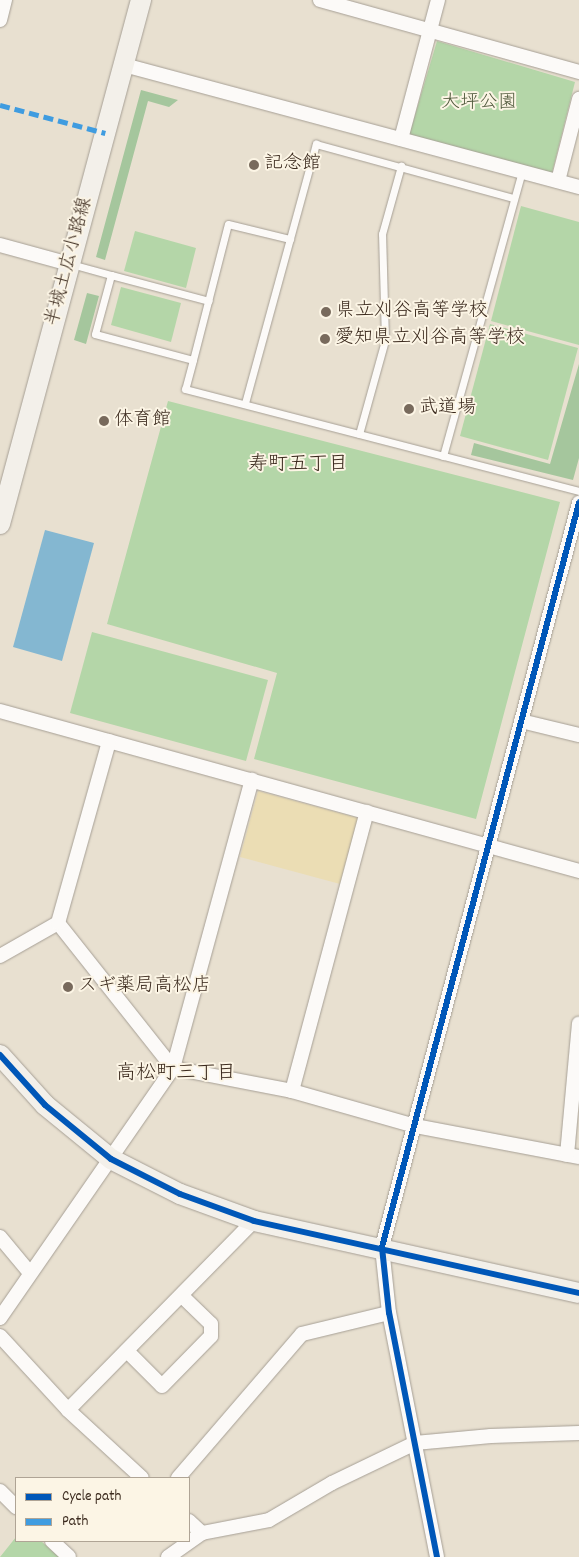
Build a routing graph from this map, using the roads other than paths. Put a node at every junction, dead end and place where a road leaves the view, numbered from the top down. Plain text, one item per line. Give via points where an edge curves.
1 (5, 0) edge
2 (141, 0) edge
3 (320, 0) edge
4 (438, 0) edge
5 (0, 20) edge
6 (430, 30) junction
7 (124, 65) junction
8 (579, 72) edge
9 (579, 99) edge
10 (401, 139) junction
11 (401, 166) junction
12 (522, 172) junction
13 (558, 181) junction
14 (579, 187) edge
15 (514, 198) junction
16 (290, 239) junction
17 (0, 245) edge
18 (70, 264) junction
19 (110, 275) junction
20 (209, 301) junction
21 (193, 360) junction
22 (245, 403) junction
23 (360, 434) junction
24 (443, 456) junction
25 (579, 491) edge
26 (579, 503) edge
27 (577, 517) edge
28 (0, 524) edge
29 (0, 711) edge
30 (521, 721) junction
31 (579, 734) edge
32 (109, 742) junction
33 (252, 780) junction
34 (367, 812) junction
35 (487, 847) junction
36 (579, 871) edge
37 (58, 923) junction
38 (0, 956) edge
39 (579, 1024) edge
40 (0, 1055) edge
41 (173, 1068) junction
42 (292, 1091) junction
43 (415, 1126) junction
44 (573, 1156) edge
45 (111, 1159) junction
46 (254, 1221) junction
47 (0, 1237) edge
48 (382, 1247) junction
49 (30, 1274) junction
50 (579, 1293) edge
51 (182, 1296) junction
52 (389, 1313) junction
53 (0, 1318) edge
54 (0, 1336) edge
55 (127, 1351) junction
56 (68, 1410) junction
57 (579, 1433) edge
58 (416, 1444) junction
59 (141, 1477) edge
60 (179, 1477) edge
61 (0, 1491) edge
62 (15, 1506) edge
63 (190, 1522) edge
64 (202, 1533) junction
65 (190, 1541) edge
66 (53, 1542) edge
67 (189, 1542) edge
68 (69, 1557) edge
69 (168, 1557) edge
70 (437, 1557) edge

1 - 5 street
2 - 7 street, 半城土広小路線
3 - 6 street
4 - 6 street
6 - 8 street
6 - 10 street
7 - 10 street
7 - 18 street, 半城土広小路線
9 - 13 street
10 - 12 street
11 - 15 lane
11 - 16 lane via 316,144
11 - 23 lane via 382,234 385,340
12 - 13 street
12 - 15 lane
13 - 14 street
15 - 24 lane
16 - 20 lane via 228,224
16 - 22 lane
17 - 18 street
18 - 19 lane
18 - 28 street, 半城土広小路線
19 - 20 lane
19 - 21 lane via 95,334
20 - 21 lane
21 - 22 lane via 185,389
22 - 23 lane
23 - 24 lane
24 - 25 lane
26 - 27 street
27 - 30 street
29 - 32 street
30 - 31 street
30 - 35 street
32 - 33 street
32 - 37 street
33 - 34 street
33 - 41 street
34 - 35 street
34 - 42 street
35 - 36 street
35 - 43 street
37 - 38 street
37 - 41 street
39 - 44 street
40 - 45 street via 45,1105
41 - 42 street
41 - 45 street
42 - 43 street
43 - 44 street
43 - 48 street
45 - 46 street via 180,1194
45 - 49 street
46 - 48 street
46 - 51 street
47 - 49 street
48 - 50 street
48 - 52 street
49 - 53 street
51 - 55 street
51 - 55 street via 211,1324 211,1336 162,1386
52 - 58 street
52 - 60 street via 302,1334
54 - 56 street
55 - 56 street
56 - 59 street
57 - 58 street via 491,1436
58 - 64 street via 332,1483 268,1520
58 - 70 street
61 - 62 street
63 - 64 street
64 - 65 street
66 - 68 street
67 - 69 street

